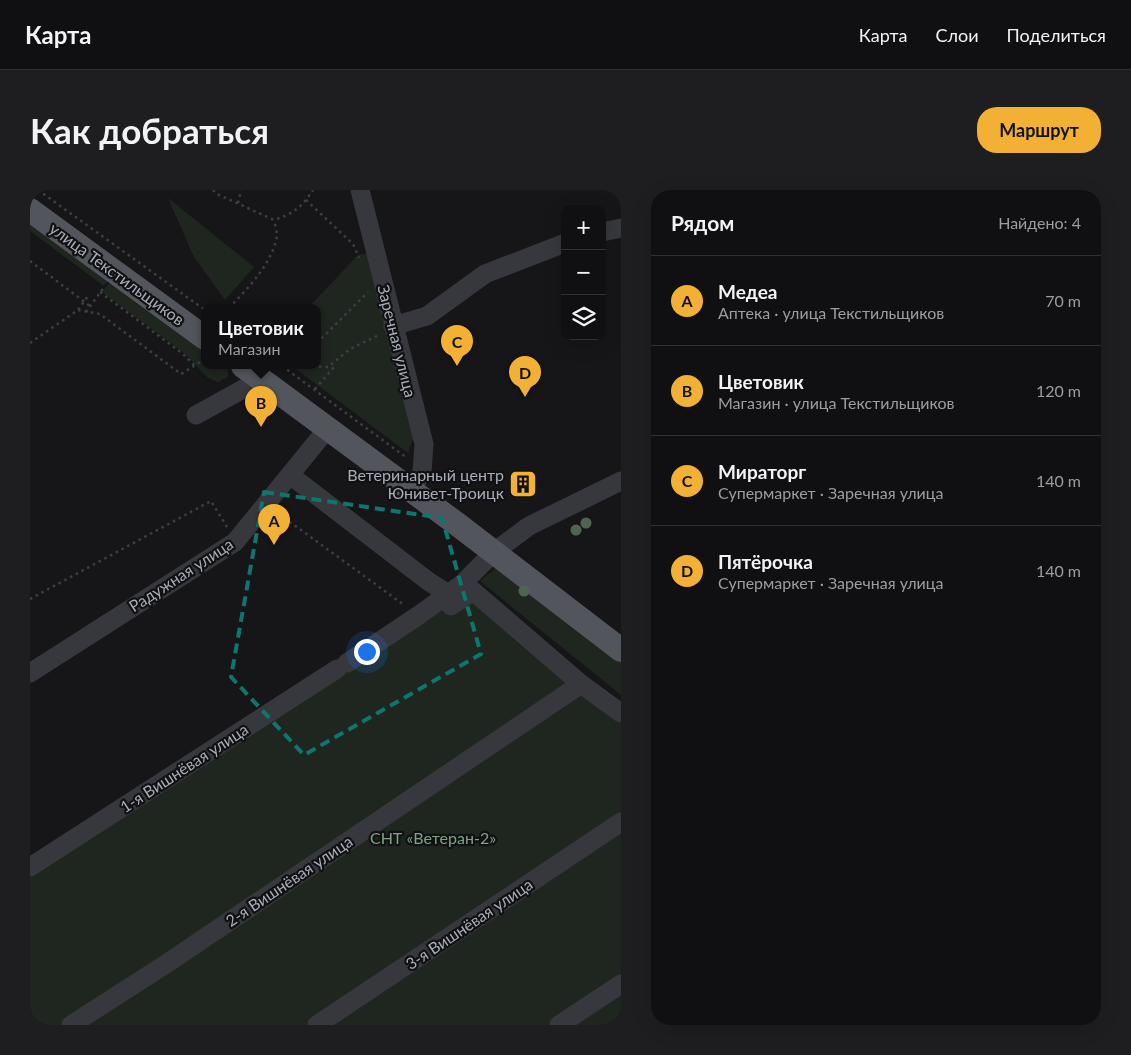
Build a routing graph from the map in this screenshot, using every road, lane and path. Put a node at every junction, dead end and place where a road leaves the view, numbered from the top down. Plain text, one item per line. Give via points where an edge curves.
1 (38, 190) edge
2 (213, 190) edge
3 (241, 190) edge
4 (313, 190) edge
5 (360, 190) edge
6 (306, 200) junction
7 (238, 204) junction
8 (30, 210) edge
9 (274, 220) junction
10 (621, 228) edge
11 (606, 231) edge
12 (561, 245) edge
13 (30, 261) edge
14 (360, 261) dead end
15 (115, 273) junction
16 (382, 279) junction
17 (100, 292) junction
18 (88, 296) dead end
19 (84, 302) junction
20 (233, 304) edge
21 (90, 306) junction
22 (201, 307) edge
23 (78, 310) junction
24 (86, 312) junction
25 (393, 326) junction
26 (201, 335) edge
27 (321, 339) edge
28 (30, 343) edge
29 (201, 362) edge
30 (194, 366) junction
31 (321, 367) edge
32 (334, 367) dead end
33 (252, 372) edge
34 (316, 389) dead end
35 (196, 415) dead end
36 (328, 428) junction
37 (290, 475) junction
38 (621, 480) edge
39 (412, 490) junction
40 (266, 504) junction
41 (235, 542) junction
42 (494, 552) junction
43 (448, 594) junction
44 (30, 599) edge
45 (440, 614) dead end
46 (419, 615) junction
47 (621, 650) edge
48 (30, 673) edge
49 (581, 684) junction
50 (621, 713) edge
51 (621, 822) edge
52 (30, 867) edge
53 (621, 984) edge
54 (71, 1025) edge
55 (317, 1025) edge
56 (559, 1025) edge

1 - 22 path
2 - 7 path
3 - 7 path
4 - 6 path
5 - 16 street, Заречная улица
6 - 9 path via 290,215
6 - 14 path via 353,244
7 - 9 path
8 - 15 main road, улица Текстильщиков
9 - 20 path via 277,234 267,261
10 - 11 street
12 - 25 street via 485,274 427,316
13 - 19 path
15 - 17 path
15 - 26 main road, улица Текстильщиков
16 - 25 street, Заречная улица
16 - 27 path
17 - 21 path
17 - 30 path via 183,354
18 - 19 path
19 - 21 path
19 - 23 path
21 - 24 path
23 - 24 path
23 - 28 path
24 - 30 path via 100,314 181,374
25 - 31 path via 350,349 328,367
25 - 39 street, Заречная улица via 424,444 422,472
29 - 30 path
32 - 34 path
33 - 35 street
33 - 36 main road
36 - 37 street, Радужная улица
36 - 39 main road
37 - 40 street, Радужная улица
37 - 43 street
38 - 42 street, 1-я Вишнёвая улица via 529,526
39 - 42 main road
40 - 41 street, Радужная улица
40 - 46 path
41 - 44 path via 212,500
41 - 48 street, Радужная улица
42 - 43 street, 1-я Вишнёвая улица
42 - 47 main road
43 - 46 street, 1-я Вишнёвая улица
45 - 49 street via 473,591
46 - 52 street, 1-я Вишнёвая улица
49 - 50 street
49 - 54 street, 2-я Вишнёвая улица
51 - 55 street, 3-я Вишнёвая улица
53 - 56 street

